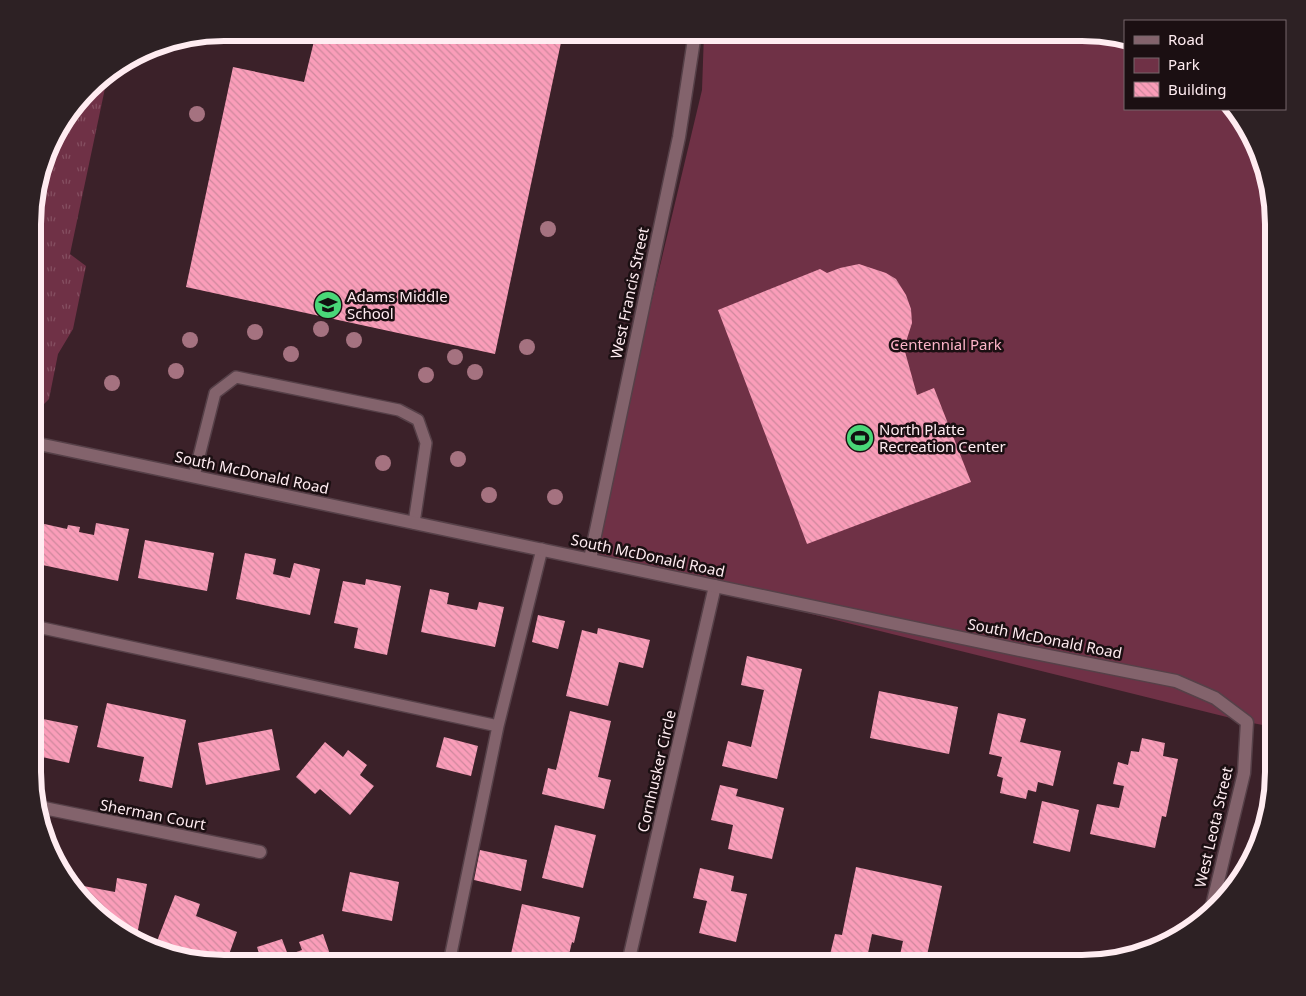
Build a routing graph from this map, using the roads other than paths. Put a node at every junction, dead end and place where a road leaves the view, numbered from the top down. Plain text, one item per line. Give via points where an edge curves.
1 (694, 41) edge
2 (41, 444) edge
3 (194, 476) junction
4 (414, 523) junction
5 (542, 549) junction
6 (590, 559) junction
7 (715, 586) junction
8 (41, 628) edge
9 (1247, 722) joint
10 (498, 726) junction
11 (45, 808) edge
12 (260, 852) dead end
13 (1214, 898) edge
14 (451, 955) edge
15 (630, 955) edge

1 - 6 street, West Francis Street via 679,137
2 - 3 street, South McDonald Road
3 - 4 street, South McDonald Road
3 - 4 lane via 215,393 236,377 399,410 418,420 426,444
4 - 5 street, South McDonald Road
5 - 6 street, South McDonald Road
5 - 10 lane
6 - 7 street, South McDonald Road
7 - 9 street, South McDonald Road via 1176,681 1215,698
7 - 15 street, Cornhusker Circle
8 - 10 lane
9 - 13 street, West Leota Street via 1244,773
10 - 14 lane
11 - 12 street, Sherman Court

